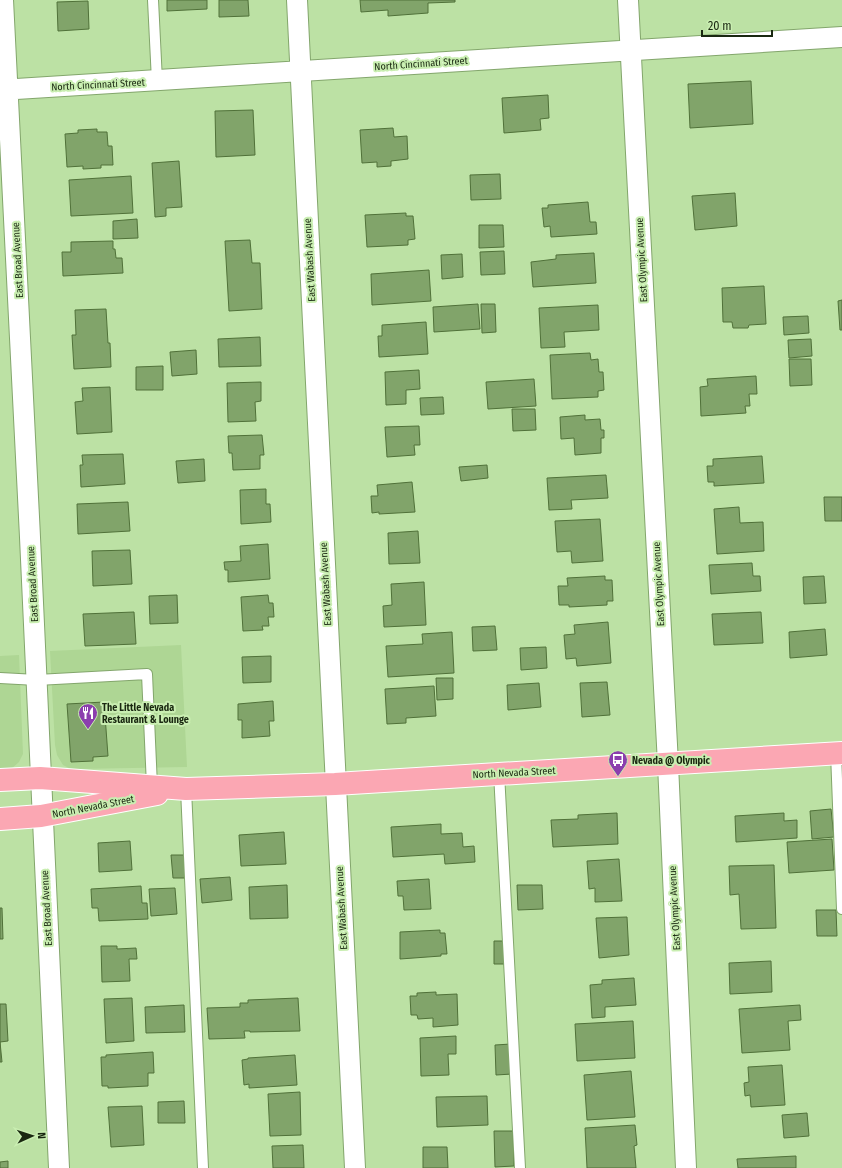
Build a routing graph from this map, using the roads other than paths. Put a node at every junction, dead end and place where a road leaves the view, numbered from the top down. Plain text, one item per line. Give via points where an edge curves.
1 (3, 0) edge
2 (153, 0) edge
3 (297, 0) edge
4 (628, 0) edge
5 (842, 37) edge
6 (630, 50) junction
7 (300, 71) junction
8 (157, 81) junction
9 (4, 90) edge
10 (0, 678) edge
11 (37, 680) junction
12 (839, 753) edge
13 (668, 764) junction
14 (499, 773) junction
15 (40, 778) junction
16 (0, 780) edge
17 (335, 784) junction
18 (152, 786) junction
19 (186, 789) junction
20 (41, 816) junction
21 (0, 819) edge
22 (842, 909) edge
23 (59, 1168) edge
24 (203, 1168) edge
25 (355, 1168) edge
26 (520, 1168) edge
27 (686, 1168) edge

1 - 9 street, East Broad Avenue
2 - 8 lane
3 - 7 street, East Wabash Avenue
4 - 6 street, East Olympic Avenue
5 - 6 street, North Cincinnati Street
6 - 7 street, North Cincinnati Street
6 - 13 street, East Olympic Avenue
7 - 8 street, North Cincinnati Street
7 - 17 street, East Wabash Avenue
8 - 9 street, North Cincinnati Street
9 - 11 street, East Broad Avenue
10 - 11 lane
11 - 15 street, East Broad Avenue
11 - 18 lane via 147,674
12 - 13 main road, North Nevada Street
12 - 22 lane
13 - 14 main road, North Nevada Street
13 - 27 street, East Olympic Avenue
14 - 17 main road, North Nevada Street
14 - 26 lane
15 - 16 main road, North Nevada Street
15 - 18 main road, North Nevada Street
15 - 20 street, East Broad Avenue
17 - 19 main road, North Nevada Street
17 - 25 street, East Wabash Avenue
18 - 19 main road, North Nevada Street
19 - 20 main road, North Nevada Street
19 - 24 lane
20 - 21 main road, North Nevada Street
20 - 23 street, East Broad Avenue

